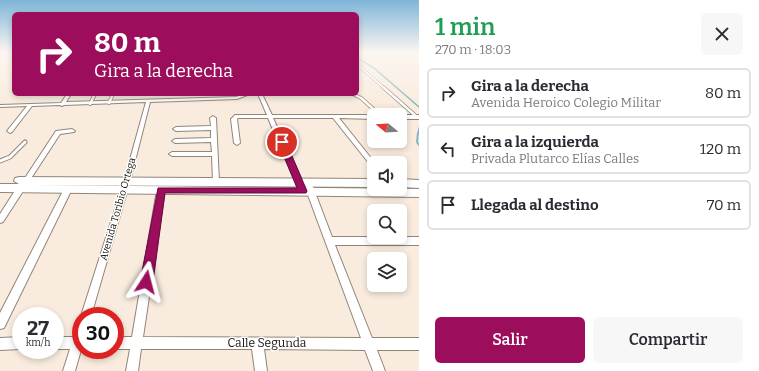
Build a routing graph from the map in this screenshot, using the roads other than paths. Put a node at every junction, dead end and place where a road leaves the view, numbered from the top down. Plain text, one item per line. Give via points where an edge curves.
1 (364, 70) edge
2 (68, 96) edge
3 (94, 96) edge
4 (112, 96) edge
5 (169, 96) edge
6 (199, 96) edge
7 (238, 96) edge
8 (261, 96) edge
9 (357, 96) edge
10 (199, 100) junction
11 (169, 101) junction
12 (148, 102) junction
13 (109, 103) junction
14 (90, 104) junction
15 (62, 105) junction
16 (0, 106) edge
17 (30, 106) junction
18 (372, 108) edge
19 (270, 116) junction
20 (335, 117) junction
21 (367, 117) edge
22 (407, 117) edge
23 (418, 117) edge
24 (213, 118) dead end
25 (214, 128) junction
26 (176, 129) dead end
27 (10, 131) dead end
28 (72, 131) dead end
29 (214, 140) junction
30 (175, 141) dead end
31 (25, 142) dead end
32 (237, 143) dead end
33 (172, 154) dead end
34 (215, 154) junction
35 (367, 157) edge
36 (0, 161) edge
37 (0, 181) edge
38 (216, 182) junction
39 (367, 183) edge
40 (419, 184) edge
41 (24, 185) junction
42 (126, 185) junction
43 (407, 186) edge
44 (305, 187) junction
45 (0, 188) edge
46 (367, 188) edge
47 (68, 189) junction
48 (161, 190) junction
49 (407, 190) edge
50 (419, 193) edge
51 (0, 220) edge
52 (330, 241) junction
53 (419, 241) edge
54 (89, 307) edge
55 (0, 324) edge
56 (12, 343) edge
57 (124, 343) edge
58 (137, 343) junction
59 (257, 343) junction
60 (0, 344) edge
61 (368, 344) junction
62 (419, 344) edge
63 (73, 359) edge
64 (69, 371) edge
65 (132, 371) edge
66 (261, 371) edge
67 (379, 371) edge

1 - 23 lane
2 - 15 street
3 - 14 lane
4 - 13 lane
5 - 11 street
6 - 10 street
7 - 10 street
8 - 19 street
9 - 18 lane
10 - 11 street
11 - 12 street
12 - 13 street
12 - 42 street, Avenida Toribio Ortega
13 - 14 street
14 - 15 street
15 - 17 street
16 - 17 street
17 - 27 street
19 - 20 street
19 - 32 street via 237,116 234,119
19 - 44 street
20 - 21 street
20 - 35 street
22 - 23 street
24 - 25 street
25 - 26 street
25 - 29 street
28 - 41 street via 58,132
29 - 30 street
29 - 34 street
31 - 36 lane via 10,157
33 - 34 street
34 - 38 street
37 - 41 main road
38 - 42 main road
38 - 44 main road
39 - 44 main road
40 - 43 main road
41 - 42 main road
41 - 45 main road
41 - 47 main road
41 - 51 street
42 - 47 main road
42 - 48 main road
42 - 54 street, Avenida Toribio Ortega
44 - 46 main road
44 - 48 main road
44 - 52 street
47 - 55 street
48 - 58 street
49 - 50 main road
52 - 53 street
52 - 61 street
56 - 60 street
57 - 58 street, Calle Segunda
58 - 59 street, Calle Segunda
58 - 65 street
59 - 61 street, Calle Segunda
59 - 66 street
61 - 62 street, Calle Segunda
61 - 67 street
63 - 64 street

